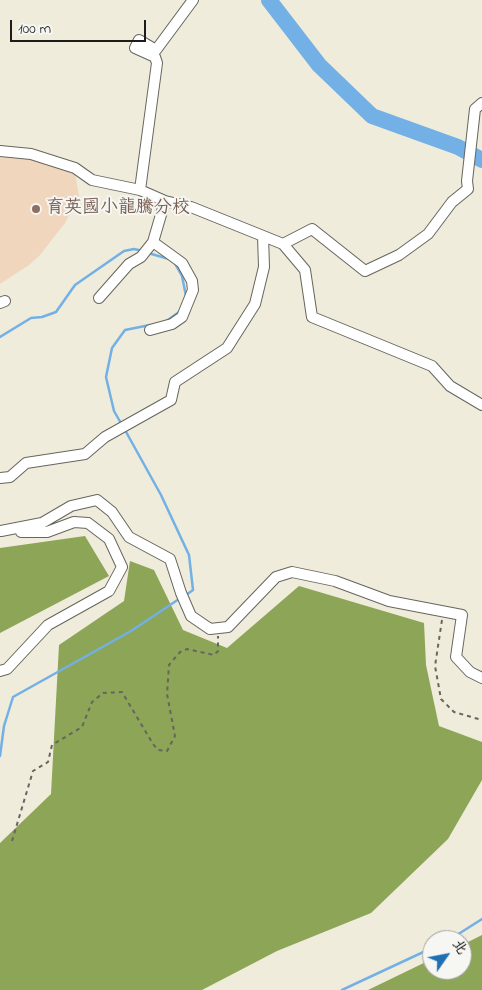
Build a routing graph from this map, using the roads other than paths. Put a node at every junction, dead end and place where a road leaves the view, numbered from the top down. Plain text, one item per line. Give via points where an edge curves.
1 (193, 0) edge
2 (482, 104) edge
3 (0, 151) edge
4 (140, 190) junction
5 (165, 201) junction
6 (263, 236) junction
7 (152, 242) junction
8 (283, 244) junction
9 (99, 298) dead end
10 (150, 330) dead end
11 (482, 405) edge
12 (0, 478) edge
13 (1, 531) edge
14 (0, 671) edge
15 (482, 678) edge

1 - 4 street via 156,50 139,40 135,48 155,57 157,63
2 - 8 street via 475,109 468,189 452,202 428,234 399,255 366,271 312,229
3 - 4 street via 31,154 75,168 92,180
4 - 5 street
5 - 6 street via 191,207
5 - 7 street
6 - 8 street
6 - 12 street via 264,267 254,304 228,348 176,382 171,400 106,437 85,454 26,463 10,476
7 - 9 street
7 - 10 street via 182,263 192,280 193,290 182,317 172,324
8 - 11 street via 305,270 312,317 432,366 450,386
13 - 14 street via 47,532 74,522 88,523 109,539 122,567 109,591 48,626 7,669
13 - 15 street via 42,523 71,506 97,500 112,512 129,536 170,559 191,616 210,629 228,627 276,577 292,572 335,581 389,601 462,615 456,657 470,672

